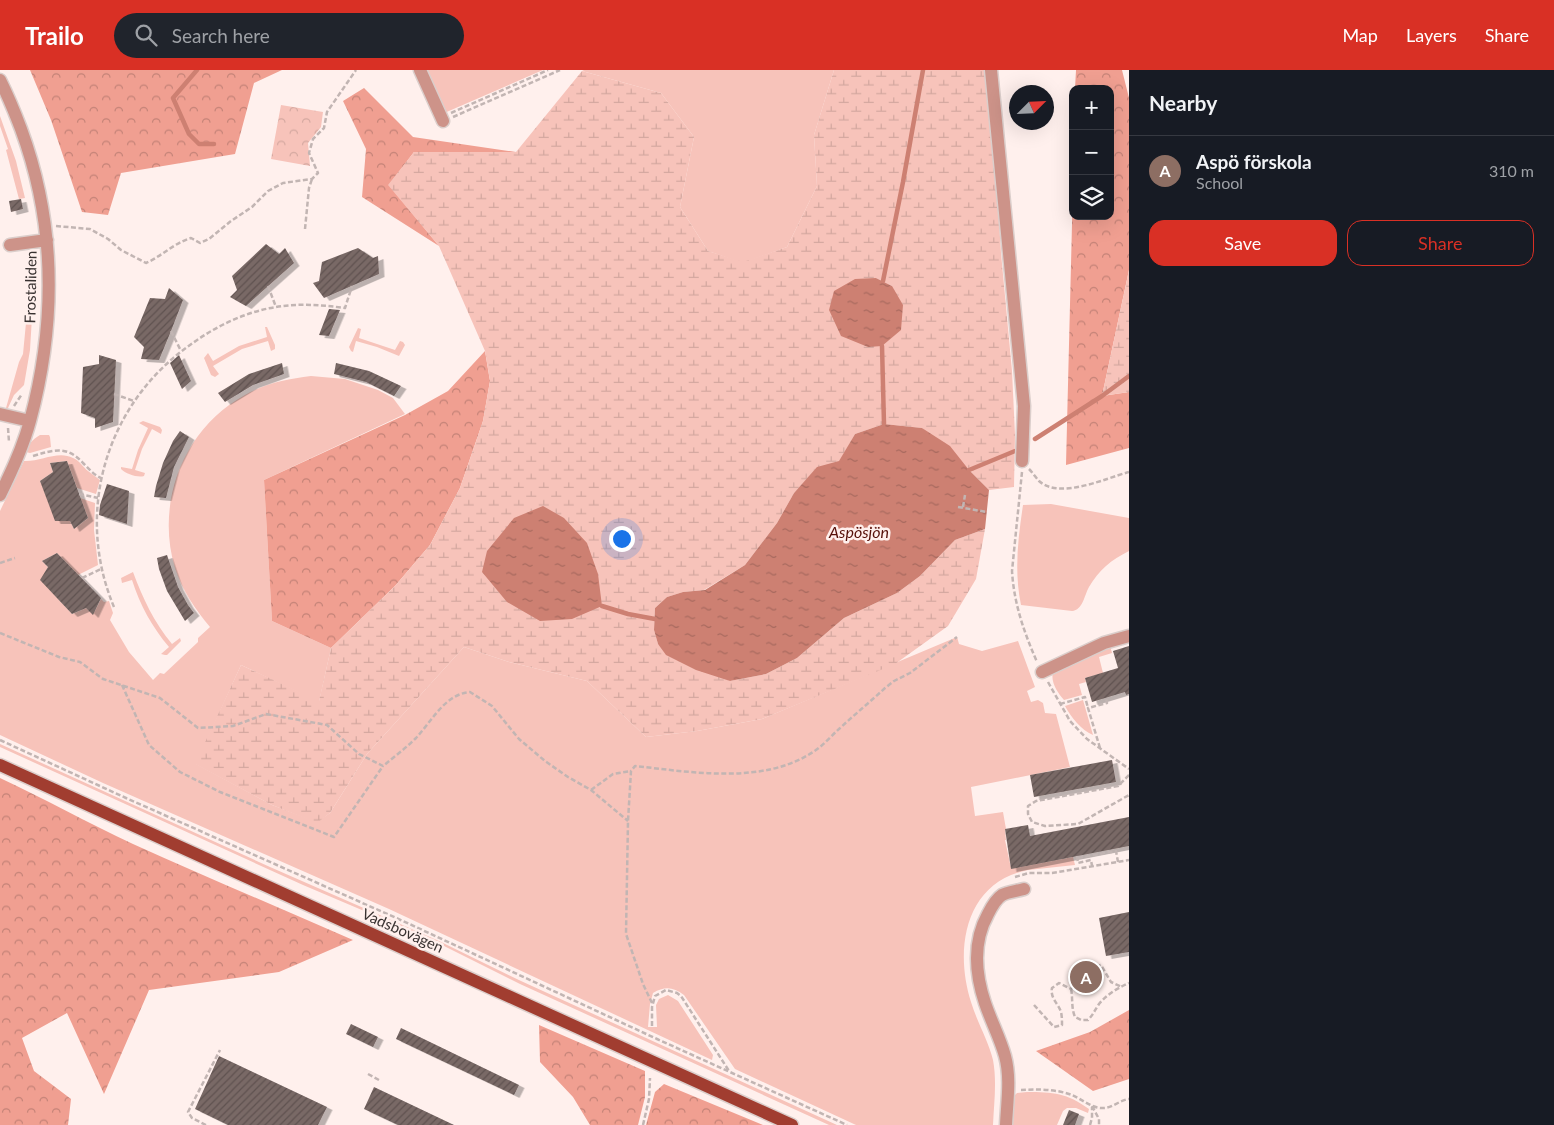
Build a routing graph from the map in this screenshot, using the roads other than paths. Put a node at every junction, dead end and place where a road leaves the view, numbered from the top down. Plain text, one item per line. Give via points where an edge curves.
1 (420, 70) edge
2 (991, 70) edge
3 (1, 83) edge
4 (442, 119) road end
5 (47, 240) junction
6 (7, 247) edge
7 (5, 416) edge
8 (30, 422) junction
9 (1022, 461) road end
10 (0, 495) edge
11 (1129, 636) edge
12 (1042, 672) road end
13 (0, 764) edge
14 (1024, 889) dead end
15 (792, 1125) edge
16 (1006, 1125) edge

1 - 4 street
2 - 9 street via 1024,406
3 - 5 street, Frostaliden via 29,152
5 - 6 street
5 - 8 street, Frostaliden via 49,290 46,338
7 - 8 street
8 - 10 street, Frostaliden via 14,450
11 - 12 street via 1104,642
13 - 15 main road, Vadsbovägen
14 - 16 street via 1002,895 991,907 981,926 977,944 984,1002 1005,1056 1008,1075

